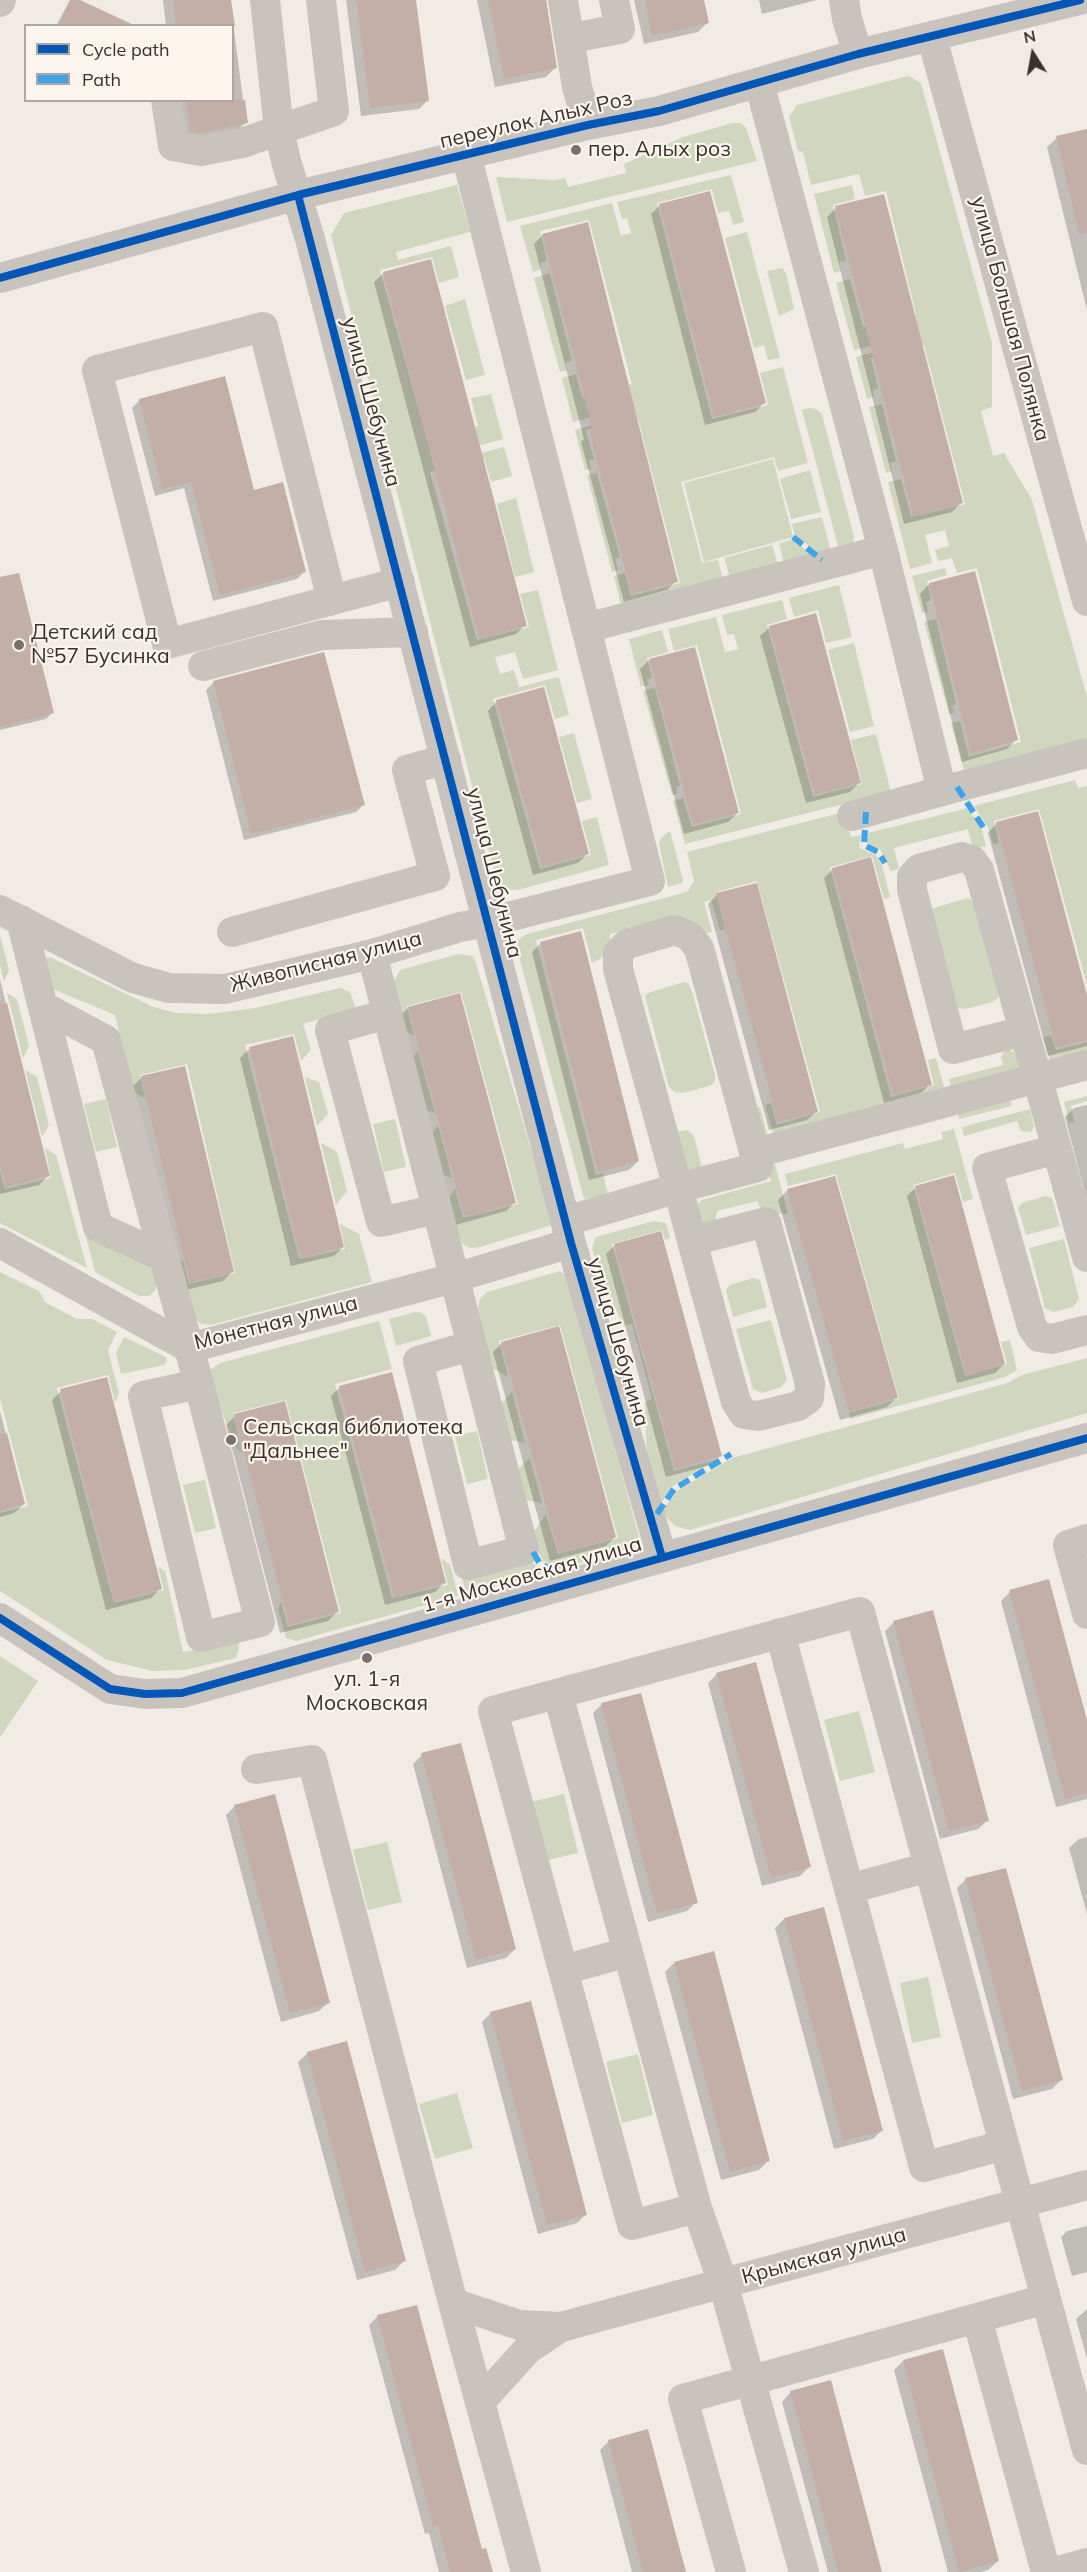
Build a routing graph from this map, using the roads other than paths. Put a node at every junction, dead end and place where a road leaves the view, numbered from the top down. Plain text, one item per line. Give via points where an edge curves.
1 (265, 0) edge
2 (321, 0) edge
3 (563, 0) edge
4 (614, 0) edge
5 (844, 0) edge
6 (1080, 0) edge
7 (571, 38) junction
8 (932, 38) junction
9 (858, 54) junction
10 (759, 82) junction
11 (166, 102) edge
12 (588, 125) junction
13 (279, 130) junction
14 (466, 154) junction
15 (298, 195) junction
16 (0, 278) edge
17 (883, 550) junction
18 (400, 582) junction
19 (332, 600) junction
20 (1087, 601) edge
21 (586, 628) junction
22 (413, 632) junction
23 (203, 666) dead end
24 (1087, 753) edge
25 (446, 759) junction
26 (942, 791) junction
27 (852, 816) dead end
28 (10, 915) edge
29 (488, 922) junction
30 (232, 932) dead end
31 (372, 954) junction
32 (44, 1007) junction
33 (387, 1014) junction
34 (1024, 1031) junction
35 (1087, 1065) edge
36 (1037, 1077) junction
37 (774, 1148) dead end
38 (1057, 1149) junction
39 (678, 1188) junction
40 (437, 1209) junction
41 (568, 1232) junction
42 (692, 1241) junction
43 (0, 1243) edge
44 (164, 1257) junction
45 (1087, 1257) edge
46 (454, 1278) junction
47 (1087, 1330) edge
48 (470, 1346) dead end
49 (189, 1348) junction
50 (199, 1384) junction
51 (1087, 1438) edge
52 (1087, 1539) edge
53 (662, 1557) junction
54 (1087, 1614) edge
55 (0, 1618) edge
56 (780, 1633) junction
57 (558, 1694) junction
58 (256, 1769) dead end
59 (929, 1867) junction
60 (849, 1889) junction
61 (628, 1952) junction
62 (563, 1970) junction
63 (1005, 2145) junction
64 (1087, 2186) edge
65 (1020, 2203) junction
66 (697, 2208) junction
67 (723, 2283) junction
68 (1046, 2299) junction
69 (453, 2303) junction
70 (977, 2318) junction
71 (561, 2327) junction
72 (750, 2380) junction
73 (480, 2402) junction
74 (1087, 2450) edge
75 (1087, 2563) edge
76 (526, 2572) edge
77 (731, 2572) edge
78 (804, 2572) edge
79 (1046, 2572) edge
80 (1054, 2572) edge

1 - 13 street, улица Шебунина
2 - 13 street via 334,111
3 - 7 street
4 - 7 street via 620,28
5 - 9 street
6 - 8 street, переулок Алых Роз
7 - 12 street via 577,87
8 - 9 street, переулок Алых Роз
8 - 20 street, улица Большая Полянка
9 - 10 street, переулок Алых Роз
10 - 12 street, переулок Алых Роз via 659,111
10 - 17 street
11 - 13 street via 173,146 201,151
12 - 14 street, переулок Алых Роз
13 - 15 street, улица Шебунина
14 - 15 street, переулок Алых Роз
14 - 21 street
15 - 16 street, переулок Алых Роз
15 - 18 street, улица Шебунина
17 - 21 street
17 - 26 street
18 - 19 street
18 - 22 street, улица Шебунина
19 - 19 street via 167,644 98,370 263,327
21 - 29 street, Живописная улица via 650,881
22 - 23 street via 322,635
22 - 25 street, улица Шебунина
24 - 26 street
25 - 29 street, улица Шебунина
25 - 30 street via 407,770 435,876
26 - 27 street
28 - 31 street, Живописная улица via 133,978 169,988 225,988
28 - 32 street
29 - 31 street, Живописная улица
29 - 41 street, улица Шебунина
31 - 33 street
32 - 44 street via 106,1040
32 - 44 street via 98,1227
33 - 40 street
33 - 40 street via 330,1030 381,1222
34 - 34 street via 953,1050 912,890 912,877 919,869 962,857 972,860
34 - 36 street
35 - 36 street
36 - 37 street
36 - 38 street
38 - 45 street
38 - 47 street via 987,1168 1032,1327 1039,1337 1052,1339
39 - 39 street via 758,1167 699,948 689,936 675,930 627,944 618,953 618,969
39 - 41 street, Монетная улица
39 - 42 street
40 - 46 street
41 - 46 street, Монетная улица
41 - 53 street, улица Шебунина
42 - 42 street via 736,1402 744,1414 758,1416 798,1406 809,1398 810,1384 766,1222
43 - 49 street, Монетная улица
44 - 49 street
46 - 48 street via 524,1550 468,1565 418,1361
46 - 49 street, Монетная улица
49 - 50 street
50 - 50 street via 260,1622 201,1637 143,1396
51 - 53 street, 1-я Московская улица
52 - 54 street via 1068,1545
53 - 55 street, 1-я Московская улица via 182,1693 145,1694 111,1689
56 - 57 street
56 - 59 street via 860,1612
56 - 60 street
57 - 61 street
57 - 62 street via 493,1711
58 - 69 street via 312,1760
59 - 60 street
59 - 63 street
60 - 63 street via 924,2167
61 - 62 street
61 - 66 street
62 - 66 street via 632,2225
63 - 65 street
64 - 65 street, Крымская улица
65 - 67 street, Крымская улица
65 - 68 street
66 - 67 street
67 - 71 street, Крымская улица
67 - 72 street
68 - 70 street
68 - 74 street
69 - 71 street via 519,2325
69 - 73 street
70 - 72 street
70 - 79 street
71 - 73 street via 528,2349
72 - 77 street via 682,2399
72 - 78 street
73 - 76 street
75 - 80 street

